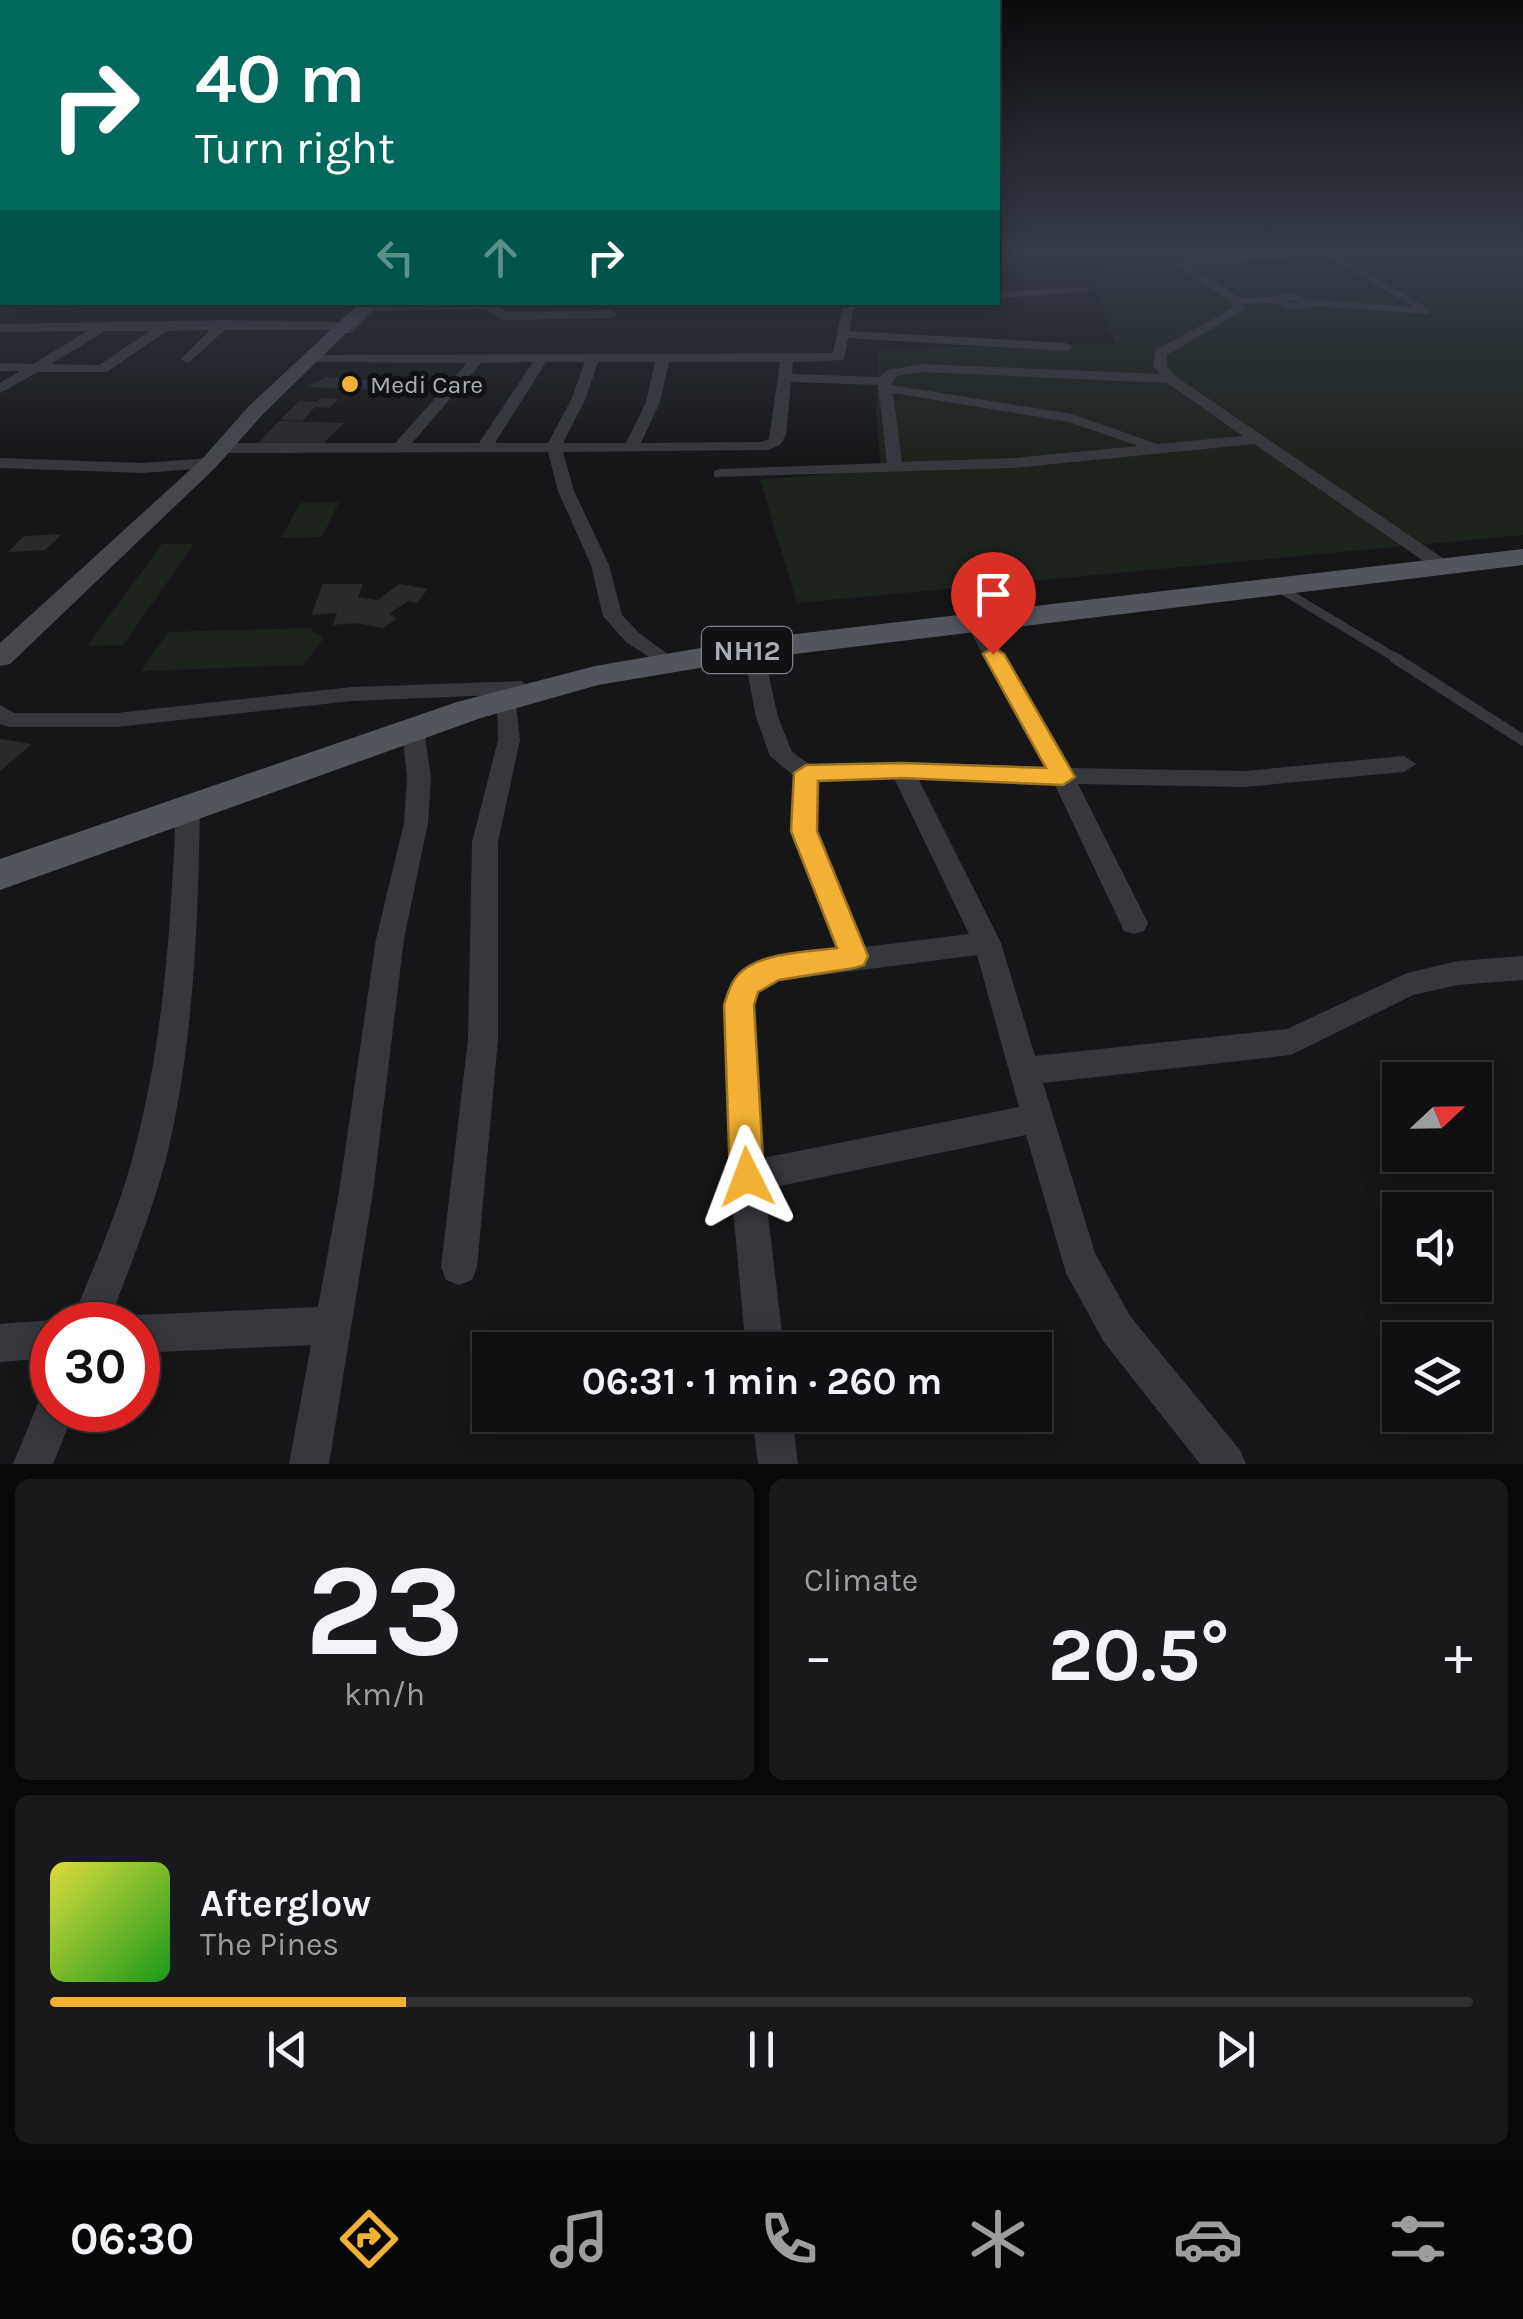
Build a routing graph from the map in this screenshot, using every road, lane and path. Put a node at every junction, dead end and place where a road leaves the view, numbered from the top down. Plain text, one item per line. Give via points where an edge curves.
1 (344, 321) edge
2 (354, 321) edge
3 (355, 321) edge
4 (844, 321) edge
5 (1219, 321) edge
6 (224, 324) junction
7 (167, 325) junction
8 (337, 326) junction
9 (103, 327) junction
10 (0, 328) edge
11 (842, 334) junction
12 (1066, 348) dead end
13 (479, 357) junction
14 (543, 357) junction
15 (594, 357) junction
16 (318, 358) junction
17 (664, 358) junction
18 (786, 358) junction
19 (188, 359) dead end
20 (0, 368) edge
21 (38, 368) junction
22 (784, 378) junction
23 (1170, 379) junction
24 (885, 384) junction
25 (0, 389) edge
26 (1254, 439) junction
27 (401, 446) junction
28 (485, 446) junction
29 (554, 446) junction
30 (632, 446) junction
31 (1153, 446) junction
32 (214, 457) junction
33 (0, 464) edge
34 (895, 467) junction
35 (720, 474) dead end
36 (1523, 557) edge
37 (1444, 567) junction
38 (1280, 588) junction
39 (976, 624) junction
40 (753, 649) junction
41 (0, 658) edge
42 (665, 661) junction
43 (538, 688) junction
44 (506, 698) junction
45 (3, 718) edge
46 (413, 729) junction
47 (1523, 740) edge
48 (1404, 764) dead end
49 (902, 770) junction
50 (806, 773) junction
51 (1063, 777) junction
52 (188, 808) junction
53 (0, 875) edge
54 (1134, 922) dead end
55 (988, 943) junction
56 (854, 956) junction
57 (1523, 968) edge
58 (1023, 1070) junction
59 (1036, 1118) junction
60 (747, 1177) junction
61 (460, 1266) dead end
62 (98, 1302) edge
63 (333, 1325) junction
64 (764, 1332) edge
65 (160, 1333) edge
66 (30, 1341) edge
67 (0, 1344) edge
68 (46, 1432) edge
69 (774, 1432) edge
70 (34, 1464) edge
71 (308, 1464) edge
72 (778, 1464) edge
73 (1226, 1464) edge

1 - 8 street
2 - 32 street
3 - 16 street
4 - 11 street
5 - 23 street via 1162,353 1160,366
6 - 7 street
6 - 8 street
6 - 19 street
7 - 9 street
7 - 21 street via 102,368
8 - 32 street via 227,432
9 - 10 street
9 - 21 street
11 - 12 street
11 - 18 street via 839,357
13 - 14 street
13 - 16 street
13 - 27 street
14 - 15 street
14 - 28 street
15 - 17 street
15 - 29 street
16 - 32 street
17 - 18 street
17 - 30 street
18 - 22 street
20 - 21 street
21 - 25 street
22 - 24 street
22 - 30 street via 778,435 770,445
23 - 24 street via 922,368 893,373
23 - 26 street
24 - 31 street via 1072,418
24 - 34 street
26 - 31 street
26 - 37 street
27 - 28 street
27 - 32 street
28 - 29 street
29 - 30 street
29 - 42 street via 613,616
31 - 34 street via 1014,464
32 - 33 street via 152,473
32 - 41 street
34 - 35 street
36 - 37 main road, NH12
37 - 38 main road, NH12
38 - 39 main road, NH12
38 - 47 lane
39 - 40 main road, NH12
39 - 51 street
40 - 42 main road, NH12
40 - 50 street via 782,756
42 - 43 main road, NH12
43 - 44 main road, NH12
43 - 45 street via 352,694 117,720
44 - 46 main road, NH12
44 - 61 street via 509,740 485,842 483,1040
46 - 52 main road, NH12
46 - 63 street via 416,823 390,939
48 - 51 street via 1244,779
49 - 50 street
49 - 51 street
49 - 55 street
50 - 56 street via 804,831
51 - 54 street
52 - 53 main road, NH12
52 - 62 street via 184,954 164,1090 137,1201
55 - 56 street
55 - 58 street
56 - 60 street via 776,969 745,986 739,1005
57 - 58 street via 1407,985 1291,1042
58 - 59 street
59 - 60 street
59 - 73 street via 1066,1224 1092,1286 1142,1362
60 - 64 street
63 - 65 street
63 - 71 street
66 - 67 street
68 - 70 street
69 - 72 street

